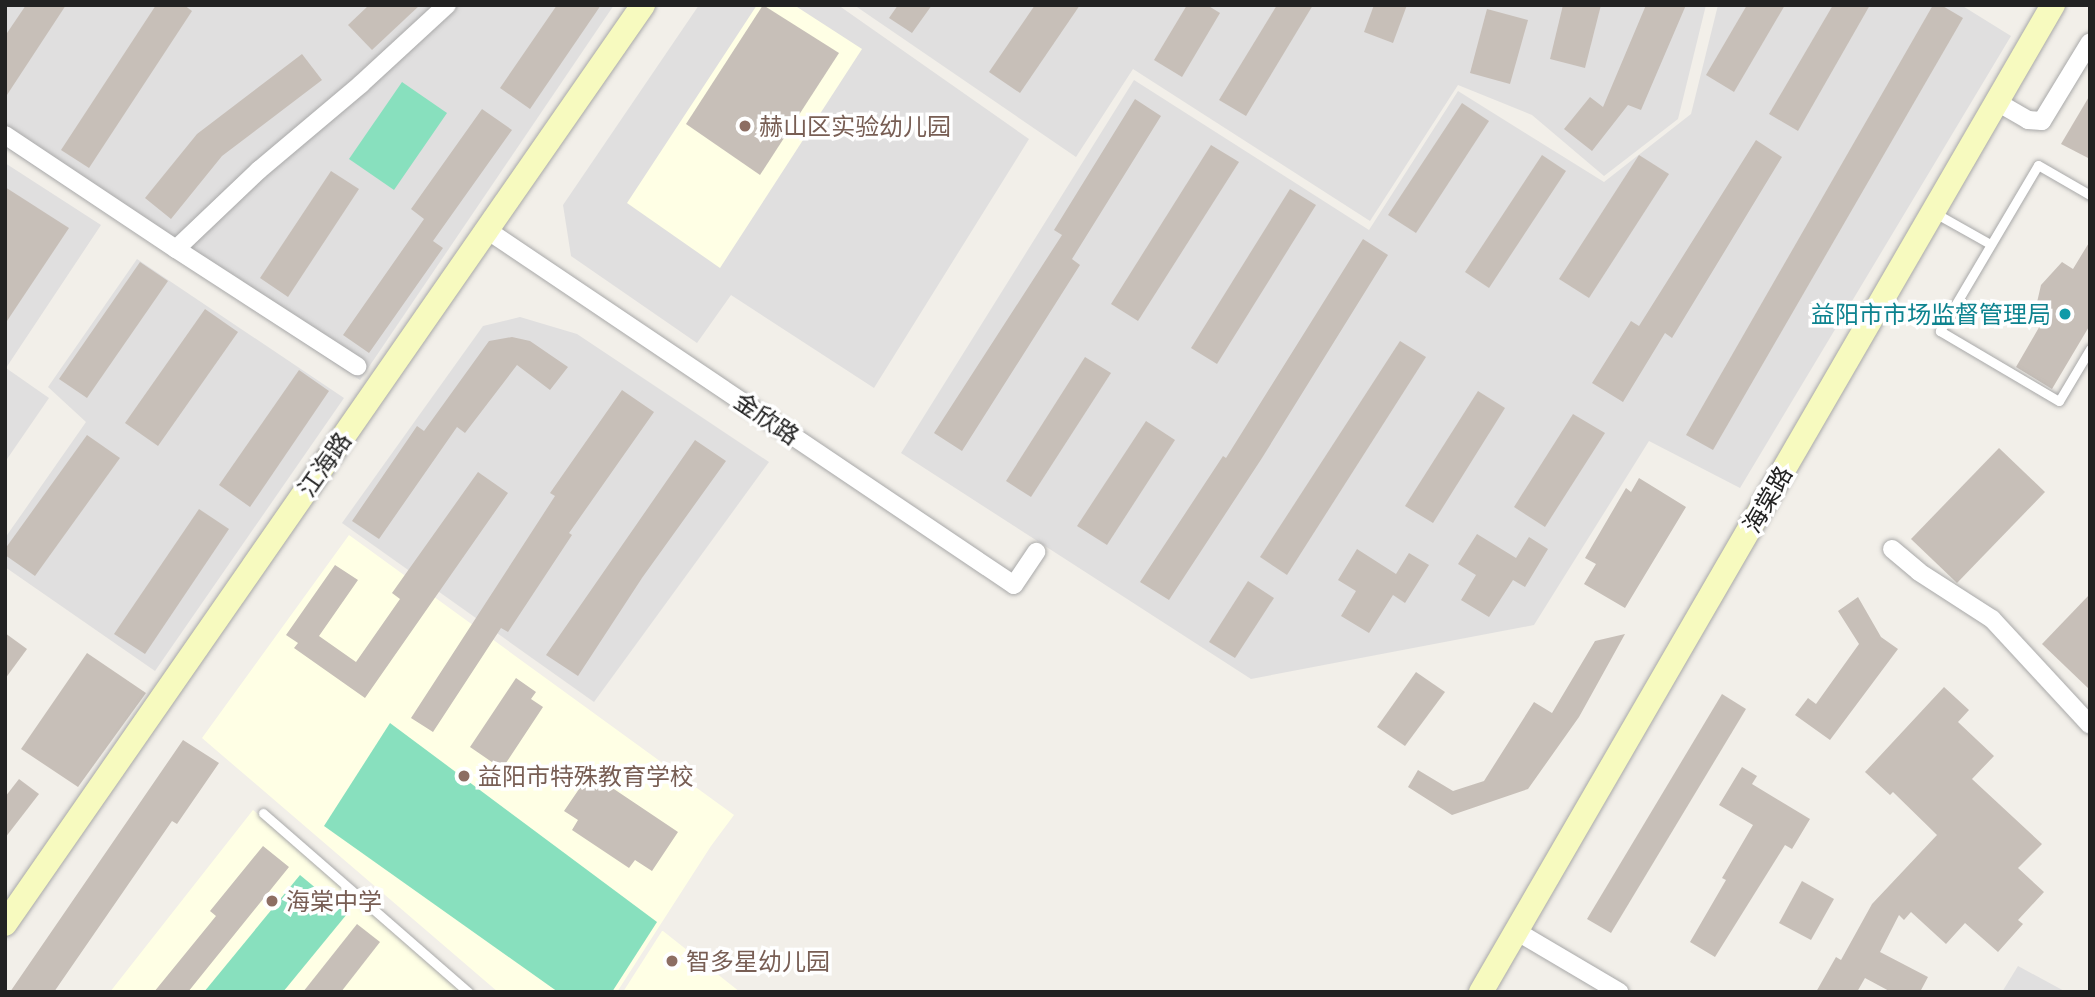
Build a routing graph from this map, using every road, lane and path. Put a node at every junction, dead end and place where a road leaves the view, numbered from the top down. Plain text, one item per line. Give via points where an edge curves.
1 (447, 5) edge
2 (643, 5) edge
3 (2053, 5) edge
4 (2090, 42) edge
5 (1997, 102) junction
6 (5, 135) edge
7 (2090, 195) edge
8 (1934, 212) junction
9 (487, 230) junction
10 (1990, 244) junction
11 (176, 248) junction
12 (2090, 349) edge
13 (356, 366) dead end
14 (1892, 549) dead end
15 (1036, 552) dead end
16 (2090, 725) edge
17 (263, 813) dead end
18 (5, 924) edge
19 (1516, 931) junction
20 (468, 992) edge
21 (1480, 992) edge
22 (1619, 992) edge

1 - 11 street
2 - 9 street, 江海路
3 - 5 street, 海棠路
4 - 5 street via 2042,121 2028,120
5 - 8 street, 海棠路
6 - 11 street
7 - 10 lane via 2038,166
8 - 10 lane
8 - 19 street, 海棠路
9 - 15 street, 金欣路 via 1014,584
9 - 18 street, 江海路
10 - 12 lane via 1940,331 2059,401
11 - 13 street
14 - 16 street via 1992,619
17 - 20 lane
19 - 21 street, 海棠路
19 - 22 street

